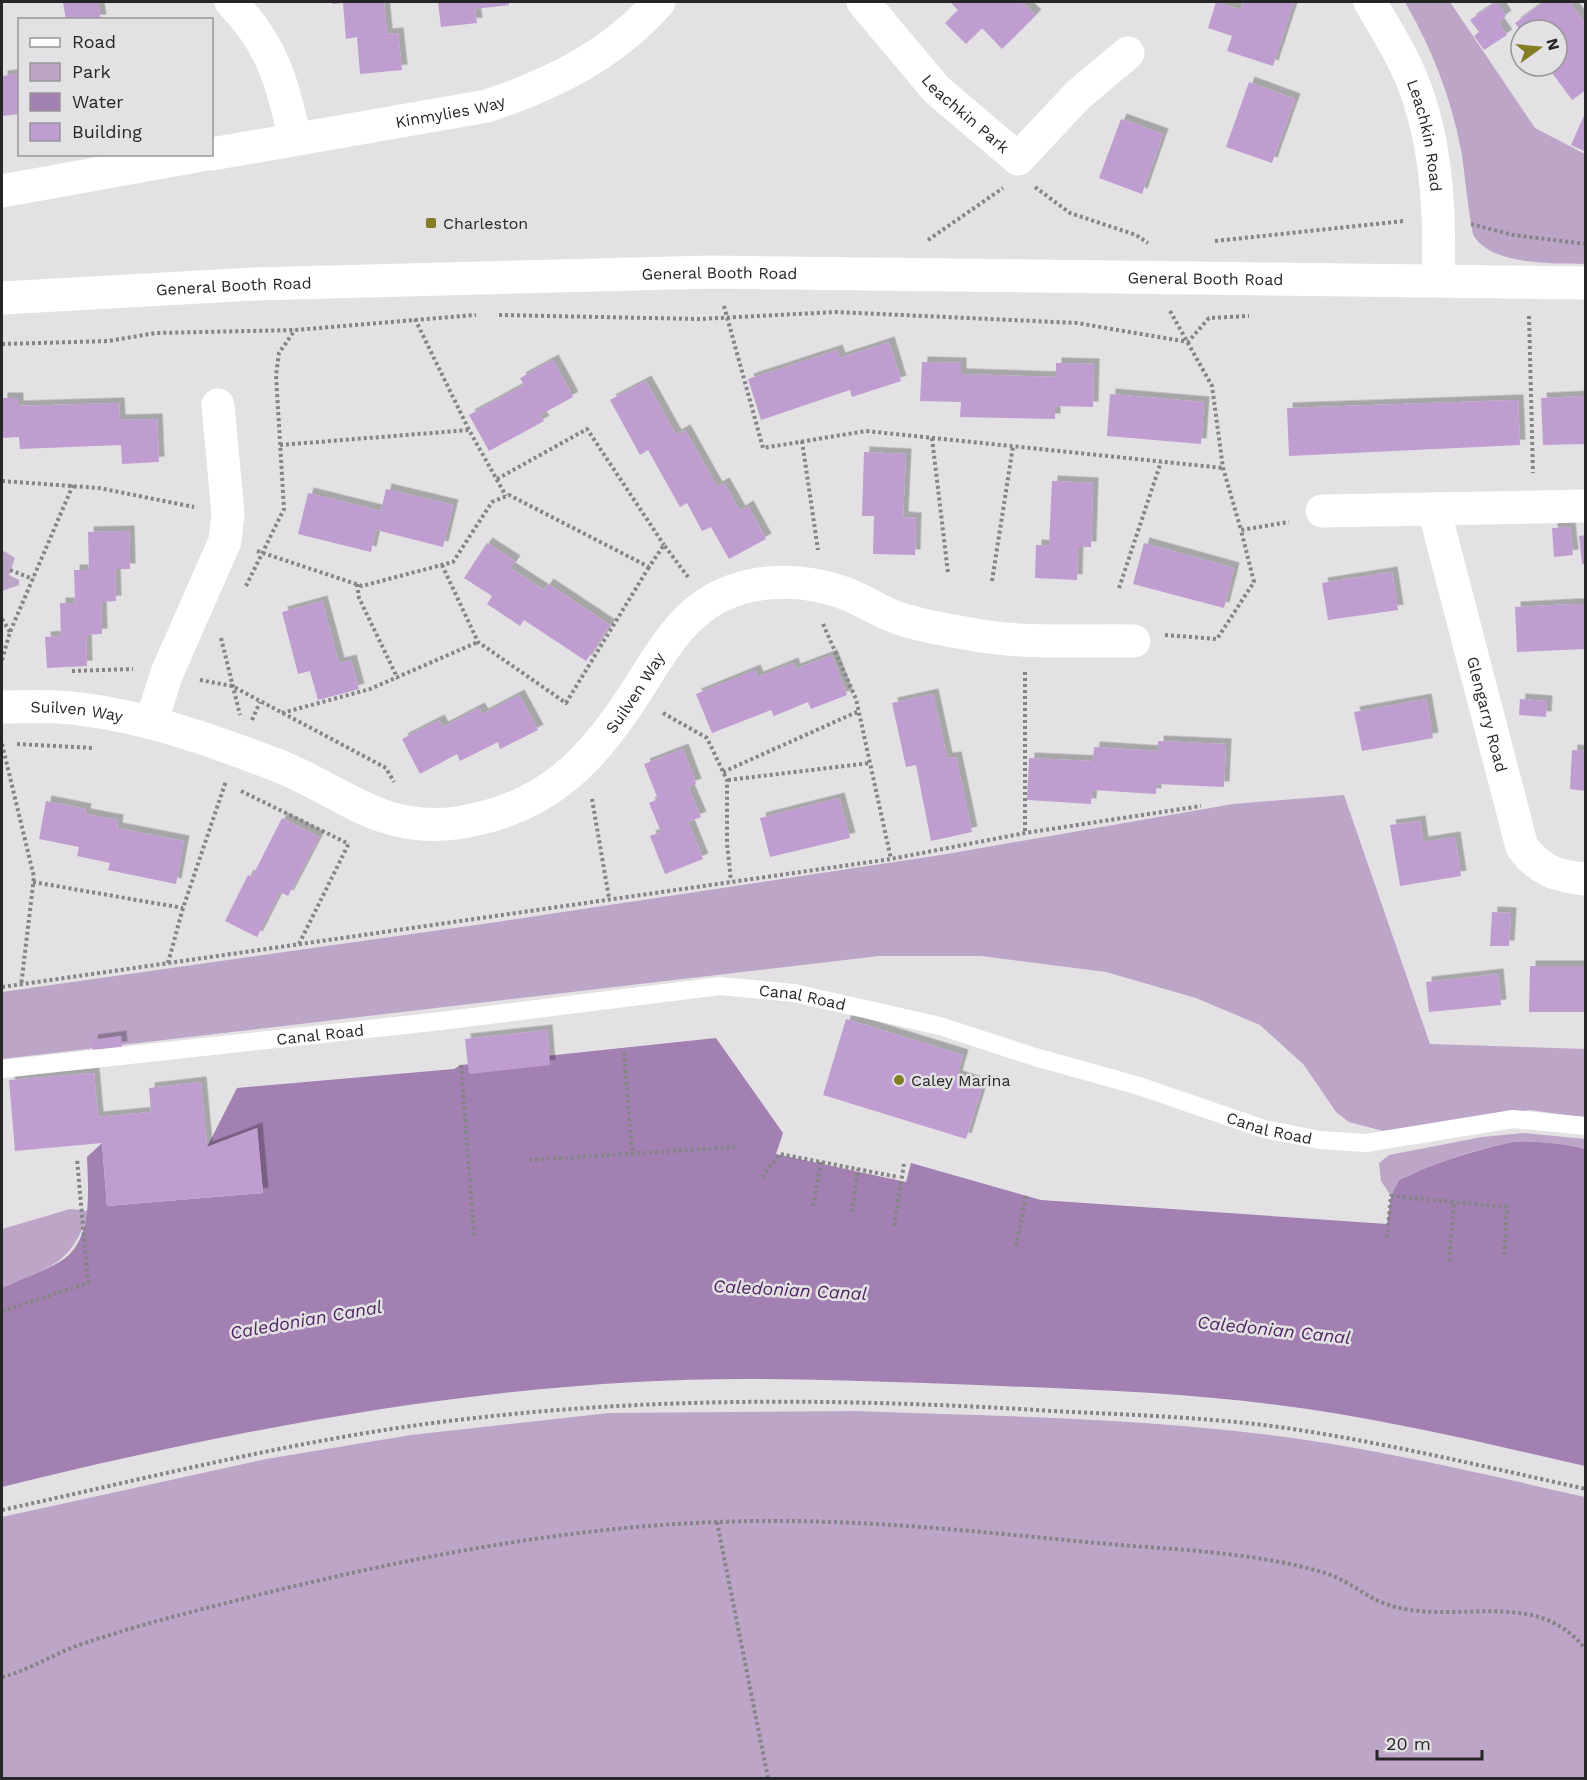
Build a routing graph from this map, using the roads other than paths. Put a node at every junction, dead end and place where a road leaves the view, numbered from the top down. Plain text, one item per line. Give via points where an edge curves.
1 (231, 2) edge
2 (659, 2) edge
3 (863, 2) edge
4 (1370, 2) edge
5 (1128, 53) dead end
6 (295, 139) junction
7 (213, 153) edge
8 (198, 156) edge
9 (2, 191) edge
10 (1438, 280) junction
11 (1586, 283) edge
12 (2, 298) edge
13 (218, 405) dead end
14 (1586, 506) edge
15 (1434, 508) junction
16 (1322, 511) road end
17 (1134, 641) road end
18 (2, 707) edge
19 (151, 723) junction
20 (1586, 879) edge
21 (2, 1069) edge
22 (1586, 1126) edge

1 - 6 street via 245,16 281,78
2 - 6 street, Kinmylies Way via 604,53 518,96 487,106
3 - 5 street, Leachkin Park via 936,89 1022,166 1078,95
4 - 10 street, Leachkin Road via 1397,48 1419,99 1440,223
6 - 7 street, Kinmylies Way
8 - 9 street, Kinmylies Way
10 - 11 street, General Booth Road
10 - 12 street, General Booth Road via 712,272 266,284
13 - 19 street via 226,527
14 - 15 street
15 - 16 street
15 - 20 street, Glengarry Road via 1522,847 1534,864 1553,874
17 - 19 street, Suilven Way via 979,636 901,619 843,593 788,581 730,591 690,616 670,638 634,696 582,765 520,805 453,824 385,818 282,767
18 - 19 street, Suilven Way via 61,708
21 - 22 lane, Canal Road via 720,986 794,993 940,1026 1139,1086 1264,1129 1320,1140 1366,1143 1513,1119

